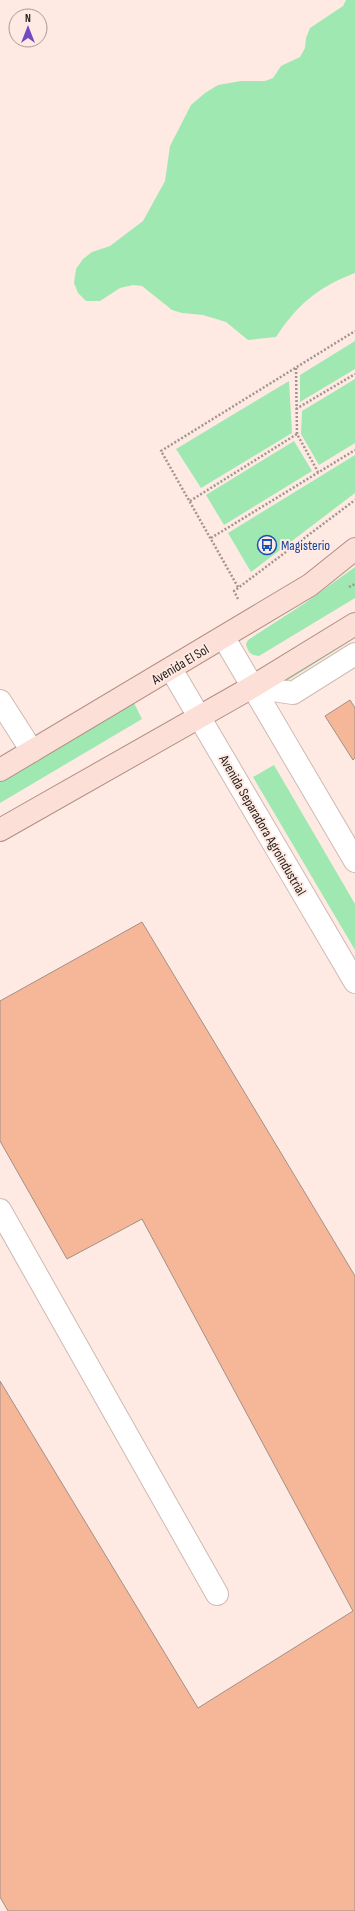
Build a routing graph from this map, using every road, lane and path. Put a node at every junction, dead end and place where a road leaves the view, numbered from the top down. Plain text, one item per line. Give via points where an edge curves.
1 (355, 331) edge
2 (296, 368) junction
3 (355, 374) edge
4 (296, 409) junction
5 (297, 434) junction
6 (355, 450) edge
7 (318, 472) junction
8 (355, 500) edge
9 (190, 501) junction
10 (211, 538) junction
11 (355, 549) edge
12 (238, 588) junction
13 (250, 621) junction
14 (355, 624) edge
15 (224, 638) junction
16 (355, 654) edge
17 (171, 669) junction
18 (252, 687) junction
19 (0, 701) edge
20 (199, 717) junction
21 (32, 751) junction
22 (0, 770) edge
23 (0, 830) edge
24 (355, 861) edge
25 (355, 982) edge
26 (0, 1210) edge
27 (217, 1594) dead end

1 - 2 path
2 - 4 path
2 - 9 path via 161,451
3 - 4 path
4 - 5 path
5 - 7 path
5 - 9 path
6 - 7 path
7 - 10 path
8 - 12 path
9 - 10 path
10 - 12 path
11 - 13 main road, Avenida El Sol via 310,585
12 - 13 path via 234,591
13 - 15 main road, Avenida El Sol
14 - 18 main road
15 - 17 main road, Avenida El Sol
15 - 18 street
16 - 18 street via 293,693
17 - 20 street, Avenida Separadora Agroindustrial
17 - 21 main road, Avenida El Sol
18 - 20 main road
18 - 24 street
19 - 21 street
20 - 23 main road
20 - 25 street, Avenida Separadora Agroindustrial
21 - 22 main road, Avenida El Sol
26 - 27 street

